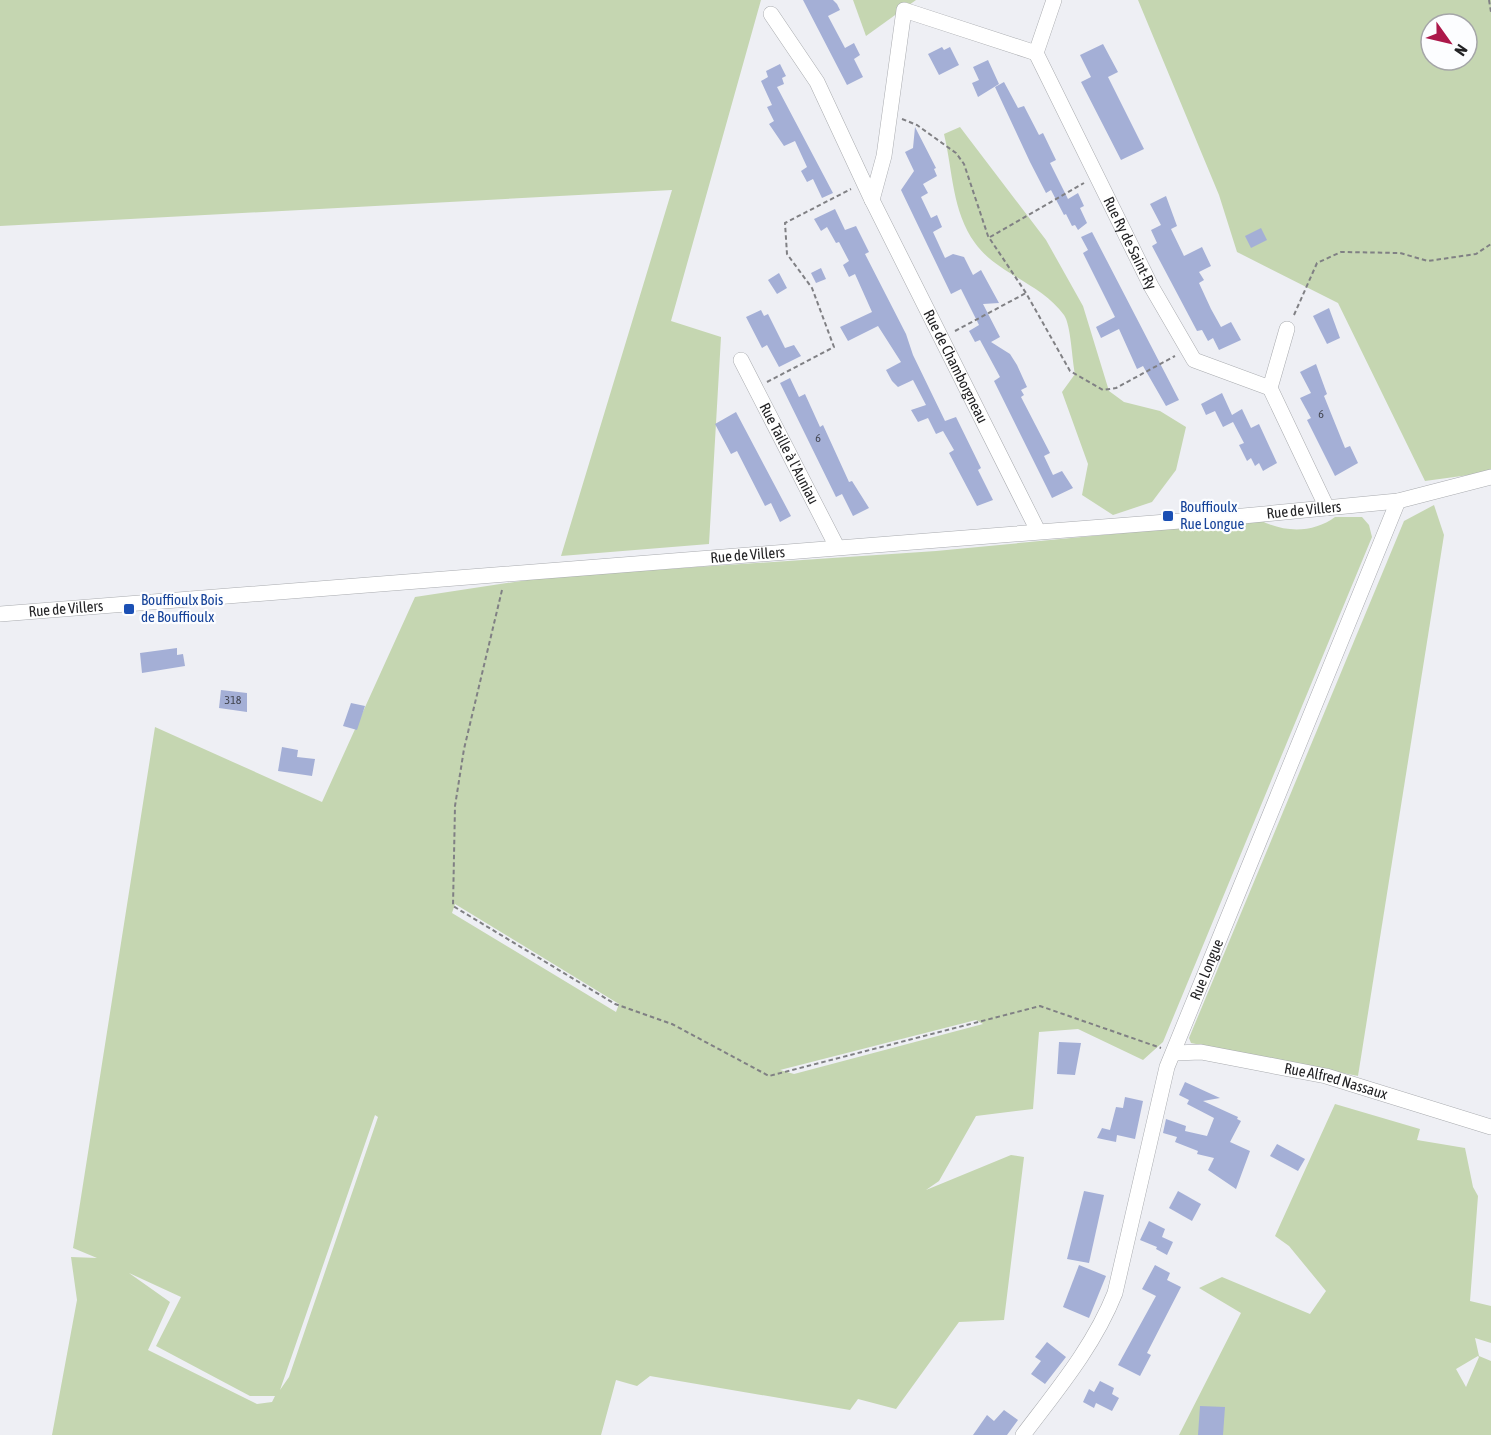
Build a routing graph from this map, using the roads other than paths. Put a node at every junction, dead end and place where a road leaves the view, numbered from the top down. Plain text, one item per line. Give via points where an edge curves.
1 (1054, 0) edge
2 (771, 14) dead end
3 (1036, 52) junction
4 (872, 200) junction
5 (1287, 329) road end
6 (741, 360) dead end
7 (1270, 388) junction
8 (1491, 477) edge
9 (1398, 501) junction
10 (1327, 508) junction
11 (1038, 531) junction
12 (837, 547) junction
13 (0, 614) edge
14 (1175, 1053) junction
15 (1491, 1127) edge
16 (1023, 1435) edge

1 - 3 street
2 - 4 street, Rue de Chamborgneau via 818,82
3 - 4 street via 904,10 884,156
3 - 7 street, Rue Ry de Saint-Ry via 1151,285 1194,360
4 - 11 street, Rue de Chamborgneau
5 - 7 street
6 - 12 street, Rue Taille à l'Auniau
7 - 10 street
8 - 9 street, Rue de Villers
9 - 10 street, Rue de Villers
9 - 14 street, Rue Longue
10 - 11 street, Rue de Villers
11 - 12 street, Rue de Villers
12 - 13 street, Rue de Villers
14 - 15 street, Rue Alfred Nassaux via 1202,1052 1326,1076
14 - 16 street, Rue Longue via 1167,1067 1115,1293 1105,1319

